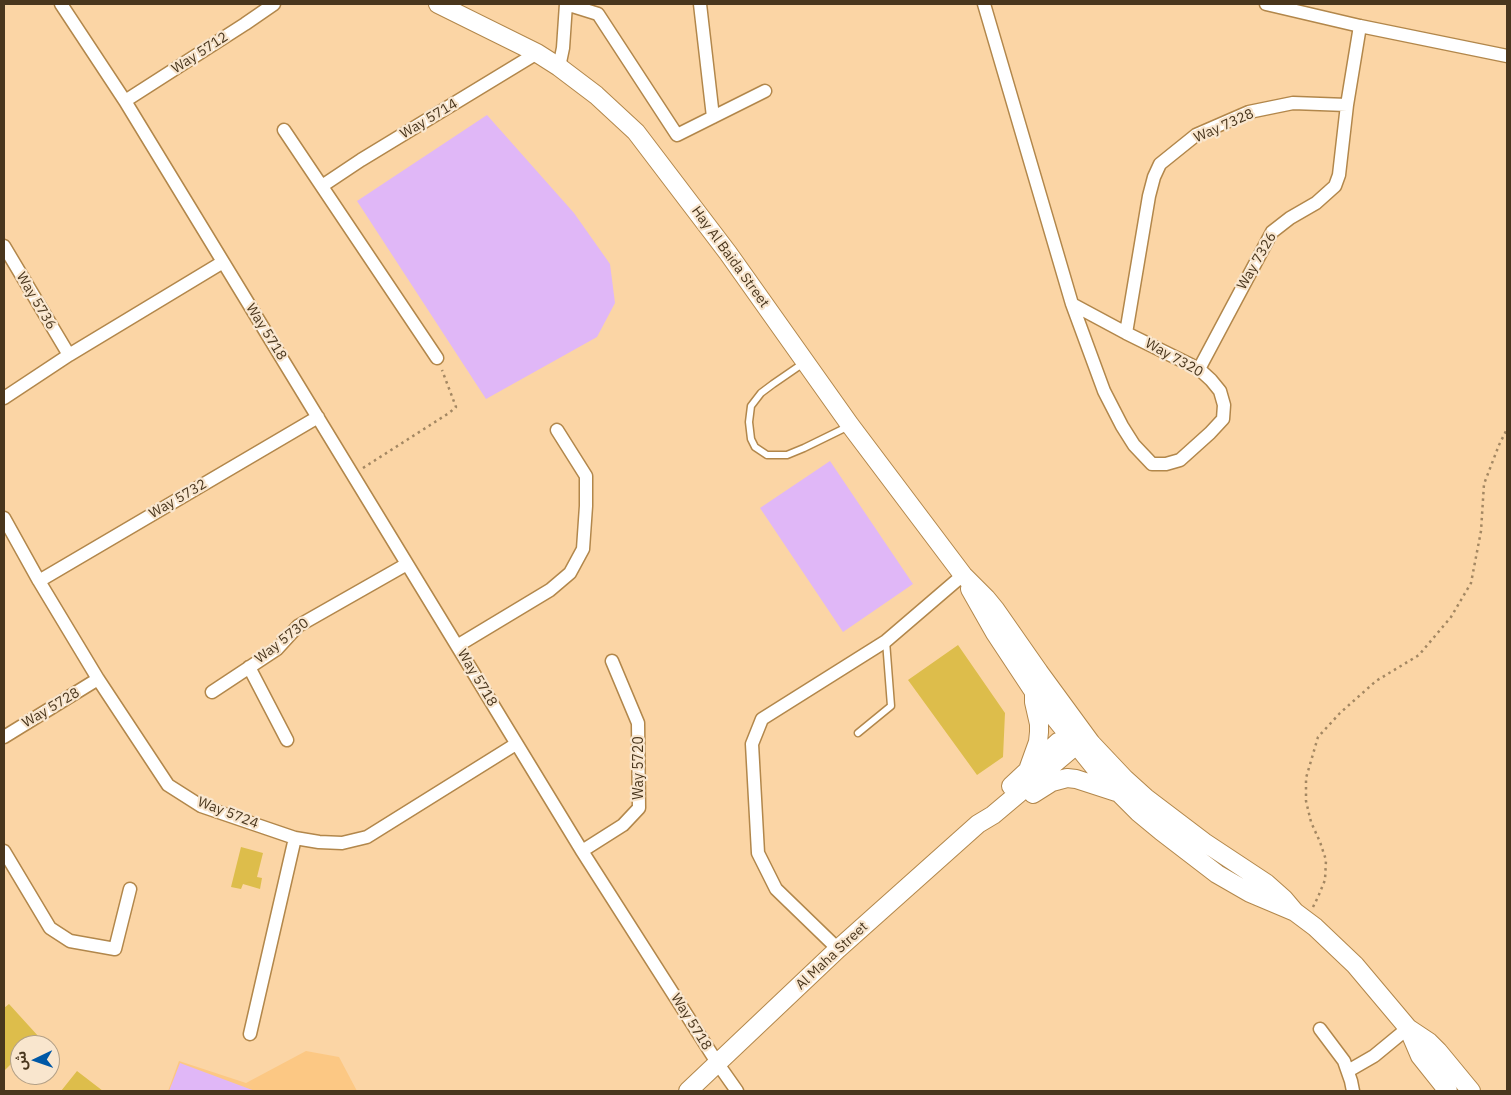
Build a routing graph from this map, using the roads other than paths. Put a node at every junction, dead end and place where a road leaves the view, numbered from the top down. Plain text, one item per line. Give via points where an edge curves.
1 (61, 4) edge
2 (274, 4) edge
3 (438, 4) edge
4 (566, 4) edge
5 (700, 4) edge
6 (984, 4) edge
7 (1266, 4) edge
8 (1360, 26) junction
9 (537, 53) junction
10 (1507, 56) edge
11 (558, 67) junction
12 (765, 91) dead end
13 (125, 102) junction
14 (1347, 105) junction
15 (713, 117) junction
16 (284, 130) dead end
17 (322, 186) junction
18 (4, 246) edge
19 (223, 262) junction
20 (1072, 304) junction
21 (1126, 333) junction
22 (69, 355) junction
23 (437, 358) road end
24 (805, 362) junction
25 (1199, 370) junction
26 (4, 398) edge
27 (318, 417) junction
28 (850, 425) junction
29 (557, 430) dead end
30 (4, 518) edge
31 (407, 564) junction
32 (963, 575) junction
33 (39, 581) junction
34 (886, 642) junction
35 (457, 646) junction
36 (612, 661) dead end
37 (249, 667) junction
38 (98, 680) junction
39 (212, 692) dead end
40 (1034, 692) junction
41 (858, 733) dead end
42 (4, 737) edge
43 (1078, 737) junction
44 (287, 740) dead end
45 (516, 744) junction
46 (1028, 770) junction
47 (1119, 793) junction
48 (1018, 794) junction
49 (978, 824) junction
50 (295, 838) junction
51 (4, 851) edge
52 (582, 851) junction
53 (130, 889) dead end
54 (1300, 916) junction
55 (838, 949) junction
56 (1408, 1028) junction
57 (1320, 1029) dead end
58 (250, 1034) dead end
59 (718, 1064) junction
60 (1348, 1071) junction
61 (688, 1091) edge
62 (737, 1091) edge
63 (1353, 1091) edge
64 (1448, 1091) edge
65 (1471, 1091) edge

1 - 13 street, Way 5718
2 - 13 street, Way 5712
3 - 9 main road, Hay Al Baida Street
4 - 11 street via 563,48
4 - 15 street via 598,14 676,135
5 - 15 street
6 - 20 street, Way 7320
7 - 8 street
8 - 10 street
8 - 14 street, Way 7326
9 - 11 main road, Hay Al Baida Street
9 - 17 street, Way 5714
11 - 24 main road, Hay Al Baida Street via 596,95 636,132
12 - 15 street
13 - 19 street, Way 5718
14 - 21 street, Way 7328 via 1293,103 1249,112 1196,135 1160,164 1149,196
14 - 25 street, Way 7326 via 1335,186 1316,203 1272,232
16 - 17 street
17 - 23 street
18 - 22 street, Way 5736
19 - 22 street
19 - 27 street, Way 5718
20 - 21 street, Way 7320
20 - 25 street, Way 7320 via 1104,390 1134,445 1152,464 1180,460 1223,419 1220,391
21 - 25 street, Way 7320
22 - 26 street
24 - 28 main road, Hay Al Baida Street
24 - 28 lane via 773,384 751,406 749,422 755,447 767,455 787,455
27 - 31 street, Way 5718
27 - 33 street, Way 5732
28 - 32 main road, Hay Al Baida Street
29 - 35 street via 586,476 583,549 570,573 550,590
30 - 33 street, Way 5724
31 - 35 street, Way 5718
31 - 37 street, Way 5730 via 298,626 277,649
32 - 34 street
32 - 40 main road via 983,614
32 - 43 main road via 995,608
33 - 38 street, Way 5724
34 - 41 lane via 890,706
34 - 55 street via 762,719 752,744 758,853 776,889
35 - 45 street, Way 5718
36 - 52 street, Way 5720 via 638,723 639,808 623,825
37 - 39 street, Way 5730
37 - 44 street
38 - 42 street, Way 5728
38 - 50 street, Way 5724 via 168,785 201,806
40 - 43 main road
40 - 46 main road via 1039,732
43 - 46 main road, Al Maha Street via 1058,742
43 - 47 main road via 1100,774
43 - 48 main road, Al Maha Street via 1069,751
43 - 54 main road via 1146,798 1266,883
45 - 50 street, Way 5724 via 367,837 342,844
45 - 52 street, Way 5718
46 - 49 main road, Al Maha Street via 994,801
47 - 48 main road via 1067,778 1052,782 1032,794
47 - 54 main road via 1138,812 1217,874
48 - 49 main road, Al Maha Street
49 - 55 main road, Al Maha Street
50 - 58 street
51 - 53 street via 50,928 70,941 115,949
52 - 59 street, Way 5718
54 - 56 main road via 1355,965
55 - 59 main road, Al Maha Street
56 - 60 street via 1374,1056
56 - 64 main road via 1420,1056
56 - 65 main road via 1429,1042
57 - 60 street
59 - 61 main road, Al Maha Street
59 - 62 street, Way 5718
60 - 63 street

